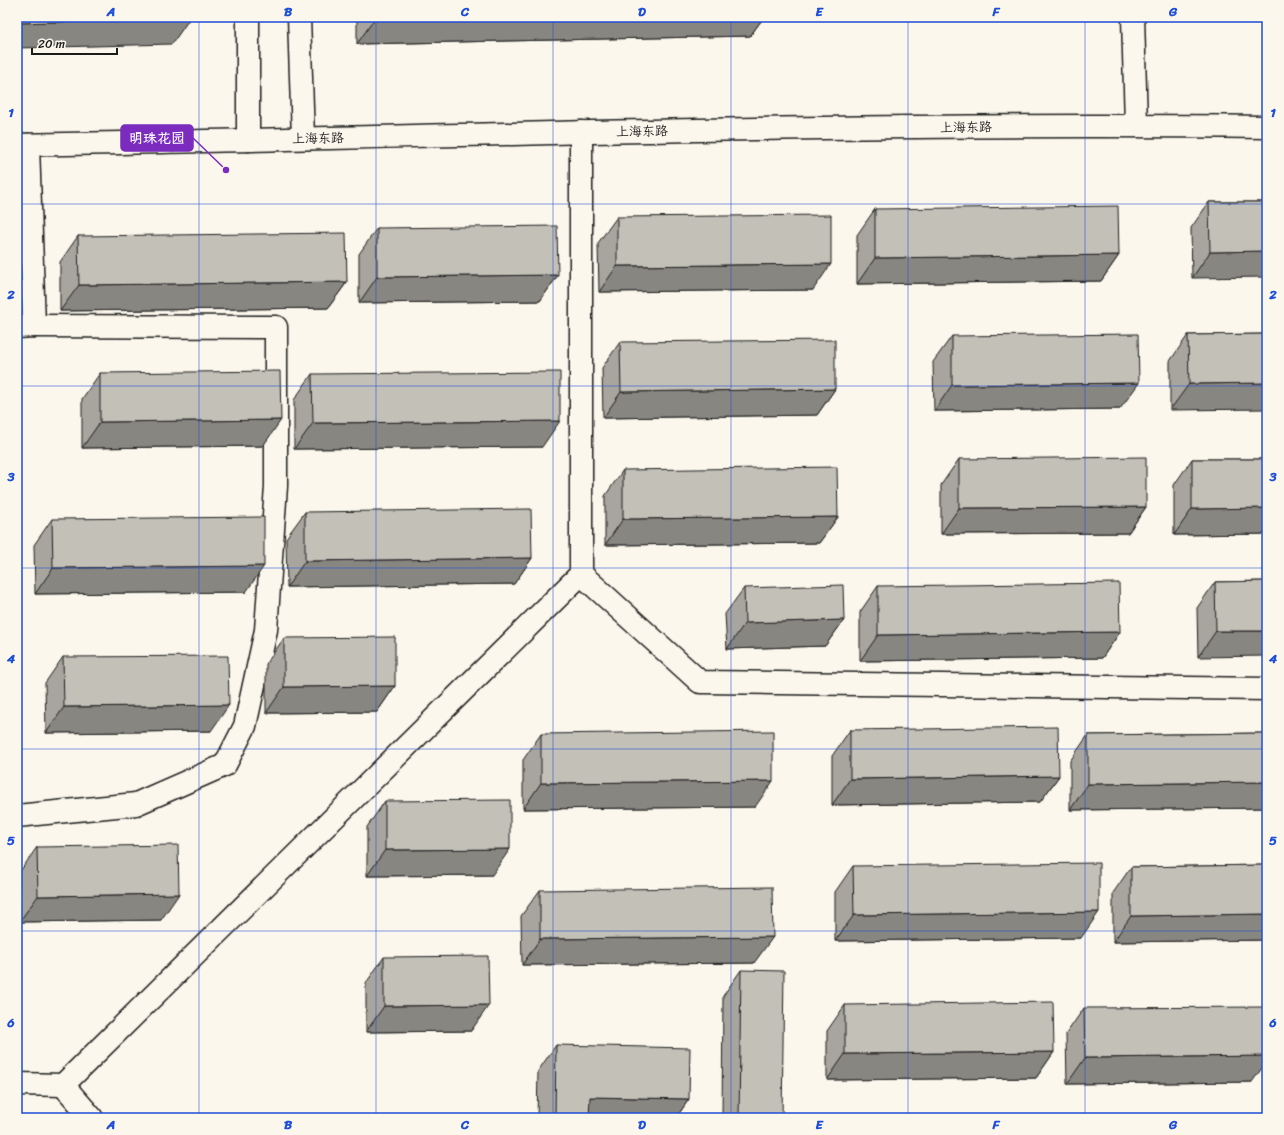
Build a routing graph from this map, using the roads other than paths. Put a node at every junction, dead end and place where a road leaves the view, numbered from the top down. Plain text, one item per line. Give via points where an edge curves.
1 (248, 17) edge
2 (299, 17) edge
3 (1133, 17) edge
4 (1136, 126) junction
5 (1267, 127) edge
6 (581, 132) junction
7 (303, 138) junction
8 (248, 140) junction
9 (23, 145) edge
10 (26, 326) edge
11 (580, 574) junction
12 (1267, 689) edge
13 (17, 816) edge
14 (17, 1084) edge
15 (63, 1085) junction
16 (92, 1118) edge

1 - 8 street
2 - 7 street
3 - 4 street
4 - 5 street, 上海东路
4 - 6 street, 上海东路
6 - 7 street, 上海东路
6 - 11 street
7 - 8 street, 上海东路
8 - 9 street, 上海东路
9 - 10 street
10 - 13 street via 276,327 276,486 266,630 245,726 224,765 136,804
11 - 12 street via 700,682
11 - 15 street
14 - 15 street
15 - 16 street

